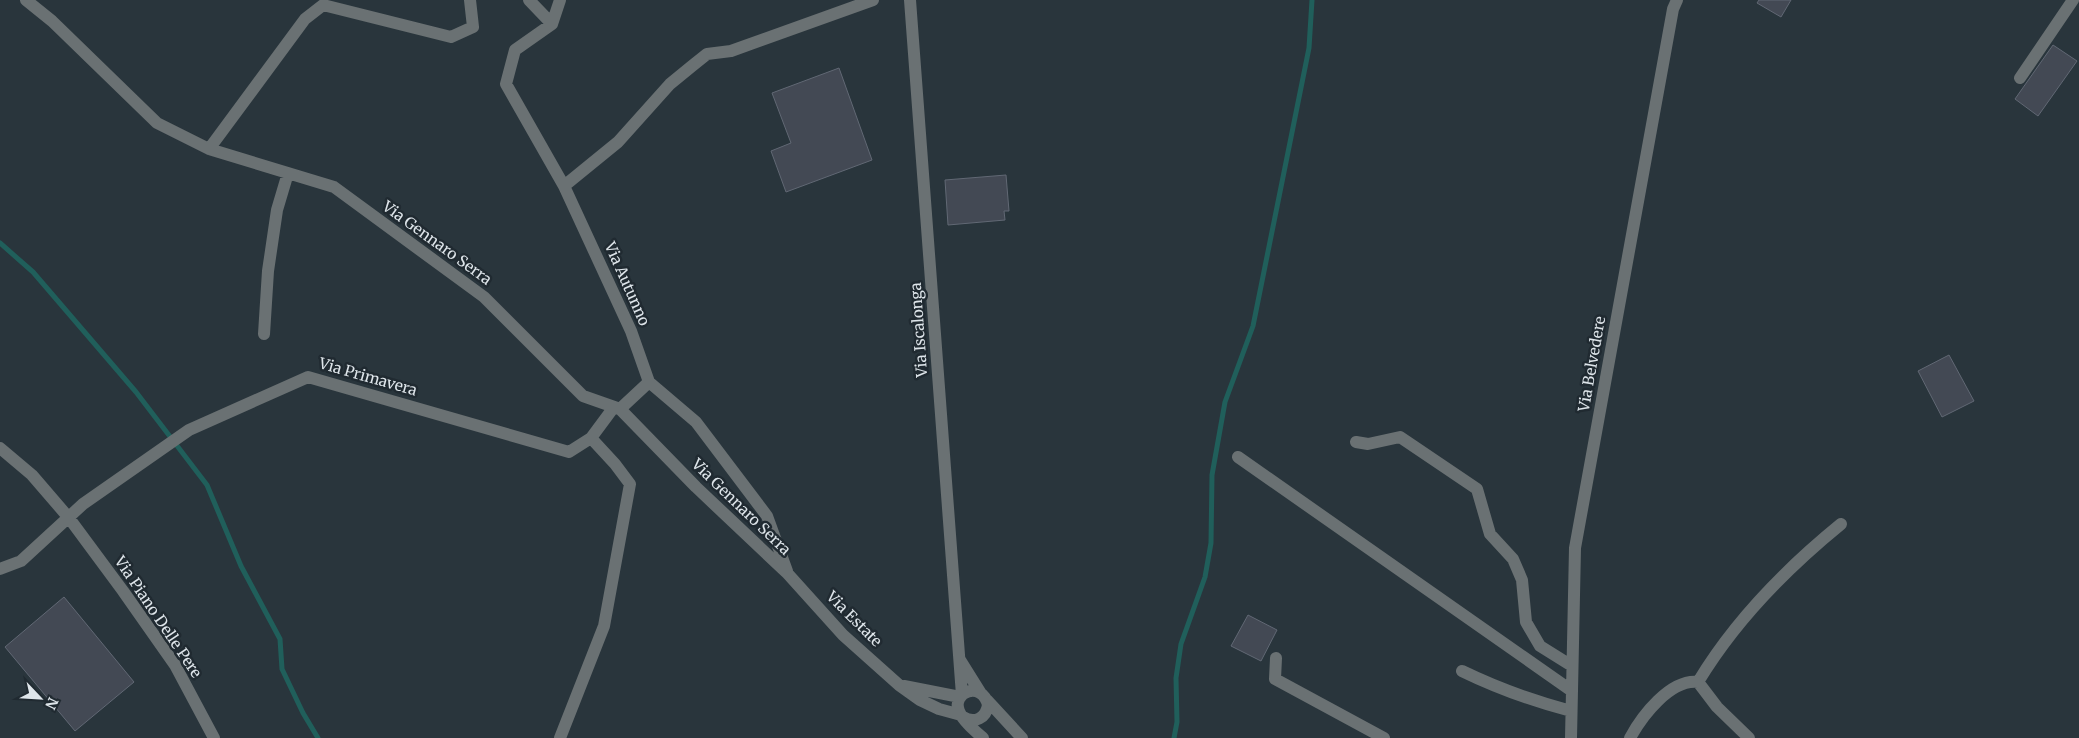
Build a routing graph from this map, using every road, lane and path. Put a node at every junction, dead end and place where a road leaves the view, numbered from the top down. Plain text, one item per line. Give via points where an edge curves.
1 (26, 0) edge
2 (470, 0) edge
3 (529, 0) edge
4 (560, 0) edge
5 (873, 0) edge
6 (910, 0) edge
7 (1677, 0) edge
8 (2073, 0) edge
9 (552, 24) junction
10 (2020, 78) dead end
11 (209, 149) junction
12 (288, 173) junction
13 (564, 186) junction
14 (264, 334) dead end
15 (649, 382) junction
16 (617, 408) junction
17 (591, 438) junction
18 (1356, 442) dead end
19 (0, 448) edge
20 (1238, 457) dead end
21 (69, 518) junction
22 (1841, 524) dead end
23 (0, 569) edge
24 (788, 574) junction
25 (958, 658) junction
26 (1276, 658) dead end
27 (1572, 666) junction
28 (1462, 671) dead end
29 (1698, 682) junction
30 (899, 685) junction
31 (1572, 691) junction
32 (961, 696) junction
33 (983, 696) junction
34 (1571, 711) junction
35 (962, 716) junction
36 (214, 738) edge
37 (560, 738) edge
38 (983, 738) edge
39 (1022, 738) edge
40 (1384, 738) edge
41 (1571, 738) edge
42 (1630, 738) edge
43 (1749, 738) edge

1 - 11 street, Via Gennaro Serra via 157,123
2 - 11 street via 473,27 451,37 323,5 305,19
3 - 9 street
4 - 9 street
5 - 13 street via 730,51 707,54 670,84 618,142
6 - 25 street, Via Iscalonga
7 - 27 street, Via Belvedere via 1575,548
8 - 10 street
9 - 13 street, Via Autunno via 514,50 506,84
11 - 12 street, Via Gennaro Serra
12 - 14 street via 277,210 268,271
12 - 16 street, Via Gennaro Serra via 334,188 484,297 583,396
13 - 15 street, Via Autunno via 631,331
15 - 16 street, Via Primavera
15 - 24 street via 696,422 767,516
16 - 17 street, Via Primavera
16 - 24 street, Via Gennaro Serra
17 - 21 street, Via Primavera via 569,452 308,377 184,433 83,504
17 - 37 street via 630,484 604,626
18 - 27 street via 1368,444 1400,437 1477,489 1490,534 1513,559 1522,580 1526,622 1540,646
19 - 21 street, Via Piano Delle Pere via 32,476
20 - 31 street
21 - 23 street via 21,562
21 - 36 street, Via Piano Delle Pere via 175,665
22 - 29 street via 1807,552 1753,609 1714,655
24 - 30 street, Via Estate via 843,635
25 - 32 street, Via Iscalonga
25 - 33 street, Via Iscalonga
26 - 40 street via 1275,679
27 - 31 street, Via Belvedere
28 - 34 street via 1493,686
29 - 42 street via 1690,681 1673,690 1648,709
29 - 43 street via 1717,707
30 - 32 street
30 - 35 street, Via Estate via 920,700
31 - 34 street, Via Belvedere
32 - 33 street via 968,691
32 - 35 street via 958,706
33 - 35 street via 987,710 981,718 972,720
33 - 39 street
34 - 41 street, Via Belvedere
35 - 38 street

